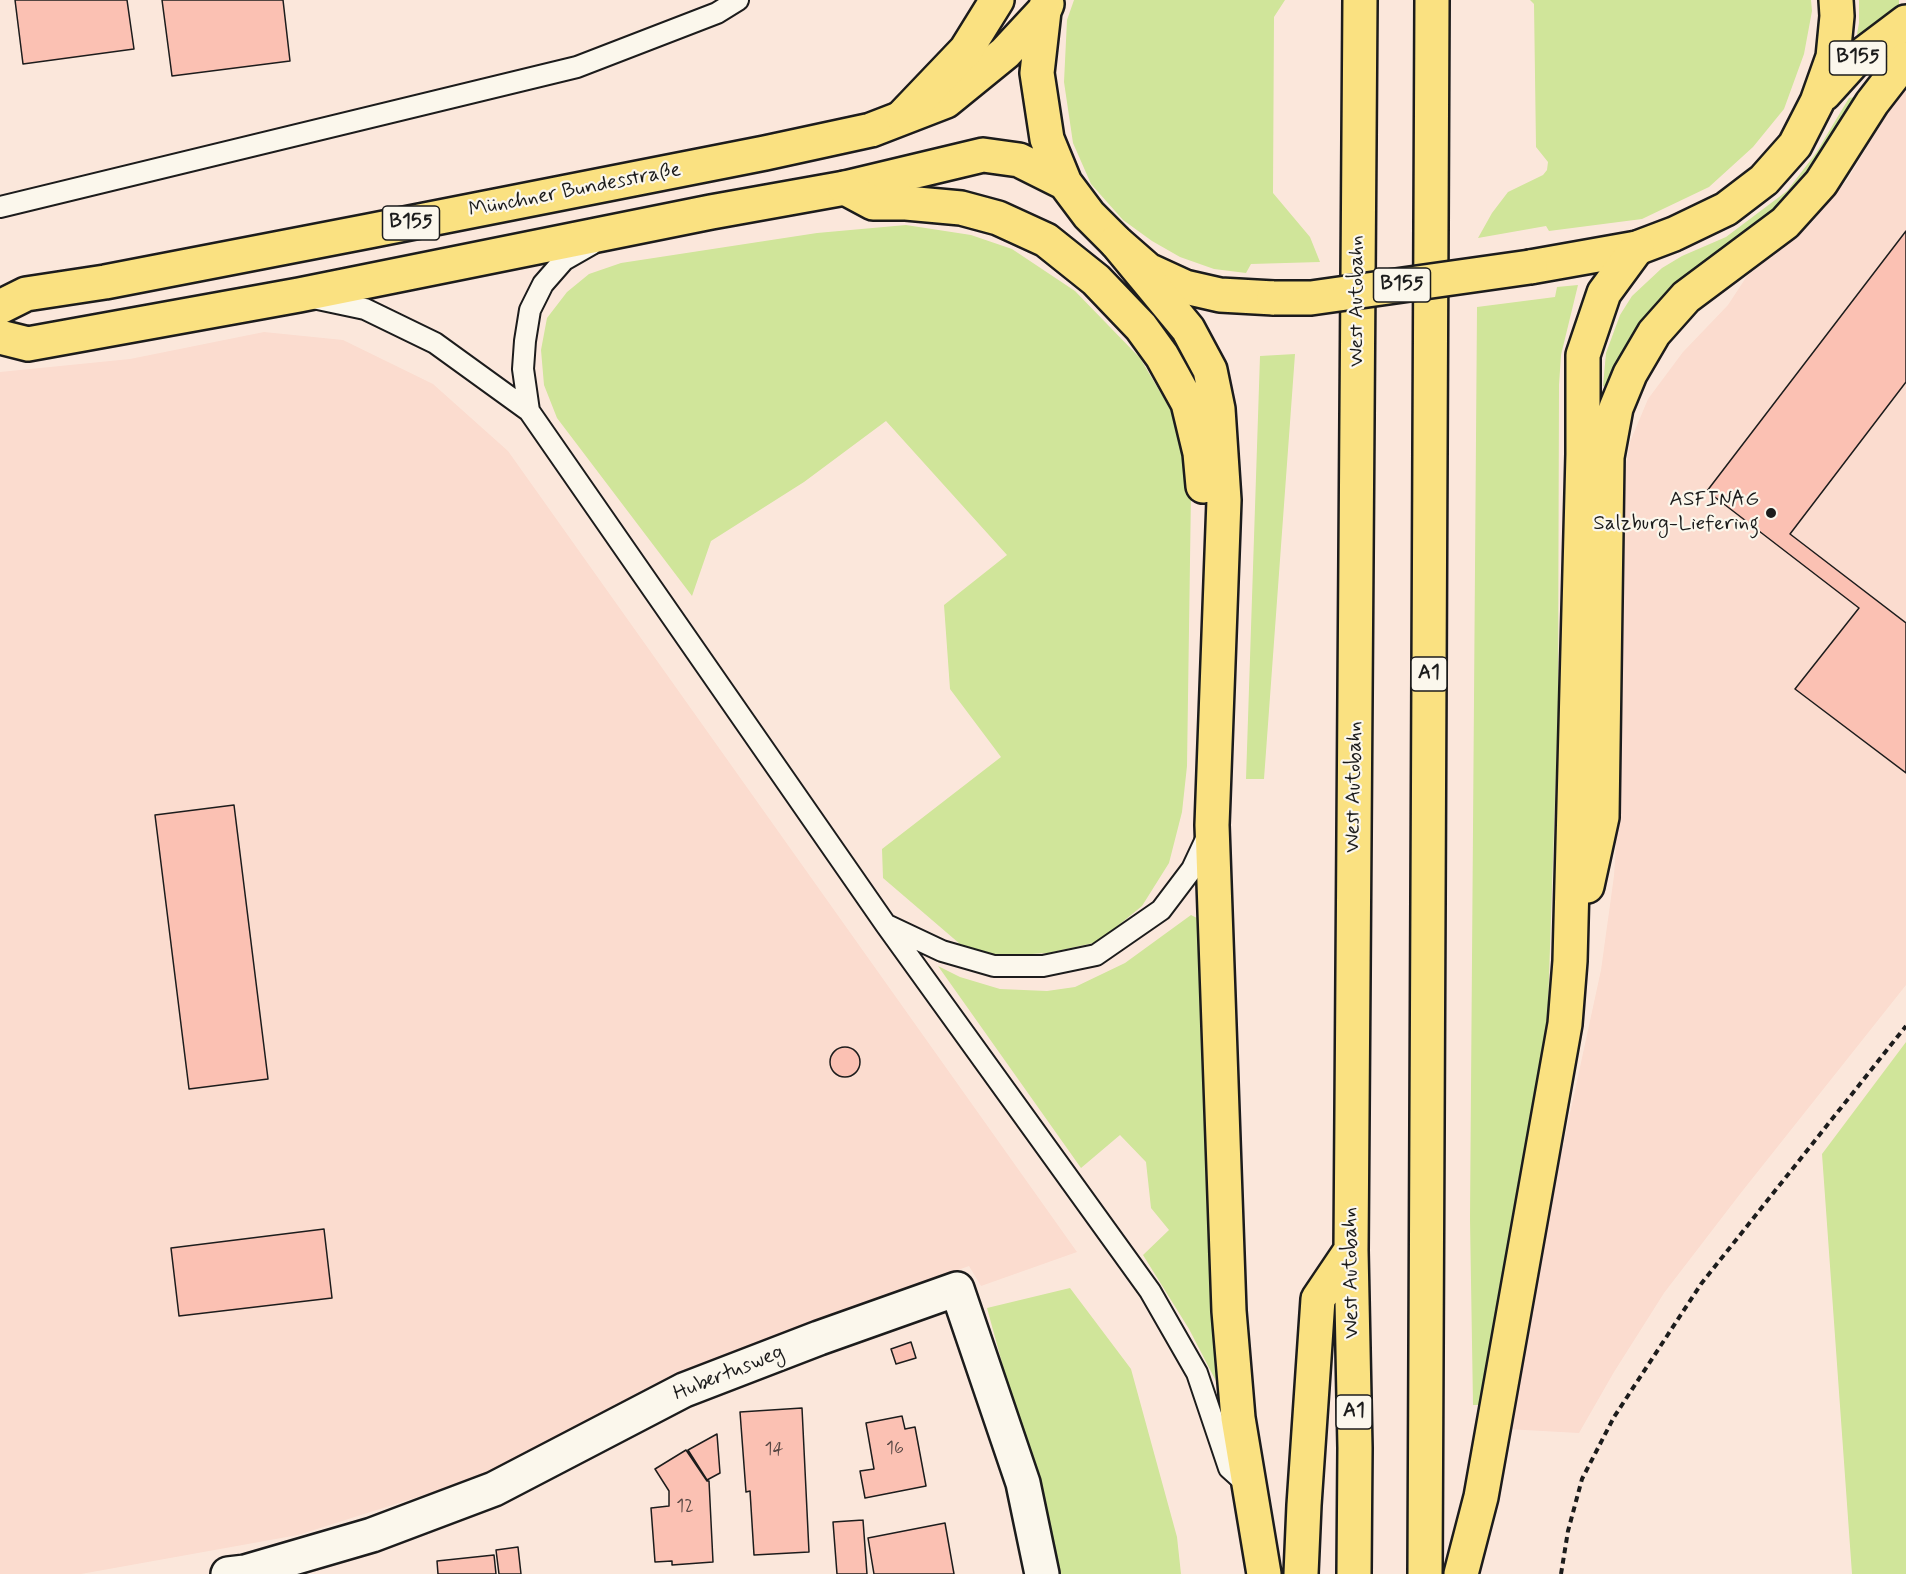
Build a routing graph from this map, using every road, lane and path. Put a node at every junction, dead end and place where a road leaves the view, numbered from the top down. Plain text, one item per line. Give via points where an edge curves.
1 (738, 0) edge
2 (997, 0) edge
3 (1360, 0) edge
4 (1432, 0) edge
5 (1836, 0) edge
6 (1046, 6) edge
7 (1906, 22) edge
8 (1906, 59) edge
9 (1817, 102) junction
10 (903, 116) junction
11 (1065, 183) junction
12 (844, 188) junction
13 (0, 207) edge
14 (608, 234) junction
15 (1116, 243) junction
16 (1637, 248) junction
17 (299, 295) junction
18 (0, 307) edge
19 (0, 337) edge
20 (529, 411) junction
21 (1213, 820) junction
22 (886, 925) junction
23 (1570, 962) junction
24 (1906, 1026) edge
25 (1351, 1250) junction
26 (1250, 1487) junction
27 (228, 1574) edge
28 (1042, 1574) edge
29 (1264, 1574) edge
30 (1301, 1574) edge
31 (1354, 1574) edge
32 (1425, 1574) edge
33 (1461, 1574) edge
34 (1561, 1574) edge

1 - 13 lane via 717,13 577,67
2 - 10 main road via 966,50
3 - 25 main road, West Autobahn / A1
4 - 32 main road, A1
5 - 9 main road, Münchner Bundesstraße / B155 via 1833,57
6 - 10 main road, Münchner Bundesstraße / B155 via 1005,53 969,83 946,100
6 - 11 main road, Münchner Bundesstraße / B155 via 1037,73 1047,139
7 - 9 main road, Münchner Bundesstraße / B155 via 1853,63
8 - 23 main road via 1872,103 1821,183 1785,223 1686,297 1654,333 1616,408 1607,457 1602,817
9 - 16 main road, Münchner Bundesstraße / B155 via 1795,145 1764,180 1726,209
10 - 18 main road, Münchner Bundesstraße / B155 via 871,130 765,153 105,282 26,294
11 - 12 main road, Münchner Bundesstraße / B155 via 1019,160 983,155
11 - 15 main road, Münchner Bundesstraße / B155
12 - 14 main road, Münchner Bundesstraße / B155
12 - 21 main road via 873,203 962,208 998,218 1046,240 1096,280 1141,327 1162,356 1188,403 1200,453
14 - 17 main road, Münchner Bundesstraße / B155
14 - 20 lane via 564,260 543,284 530,310 523,369
15 - 16 main road, Münchner Bundesstraße / B155, bridge via 1148,270 1185,287 1220,295 1274,298 1311,298
15 - 21 main road via 1188,329 1210,370 1218,409 1224,500
16 - 23 main road via 1604,293 1583,355
17 - 19 main road, Münchner Bundesstraße / B155 via 28,344
17 - 20 lane via 365,309 435,343
20 - 22 lane
21 - 22 lane via 1192,869 1161,910 1096,955 1043,966 994,966 942,951
21 - 26 main road via 1229,1311 1238,1418
22 - 26 lane via 1150,1291 1197,1373 1229,1468
23 - 33 main road via 1565,1024 1481,1497
24 - 34 path via 1701,1284 1614,1417 1582,1479
25 - 30 main road via 1318,1299
25 - 31 main road, West Autobahn / A1
26 - 29 main road
27 - 28 street, Hubertusweg via 372,1535 494,1490 684,1390 957,1289 1023,1483

